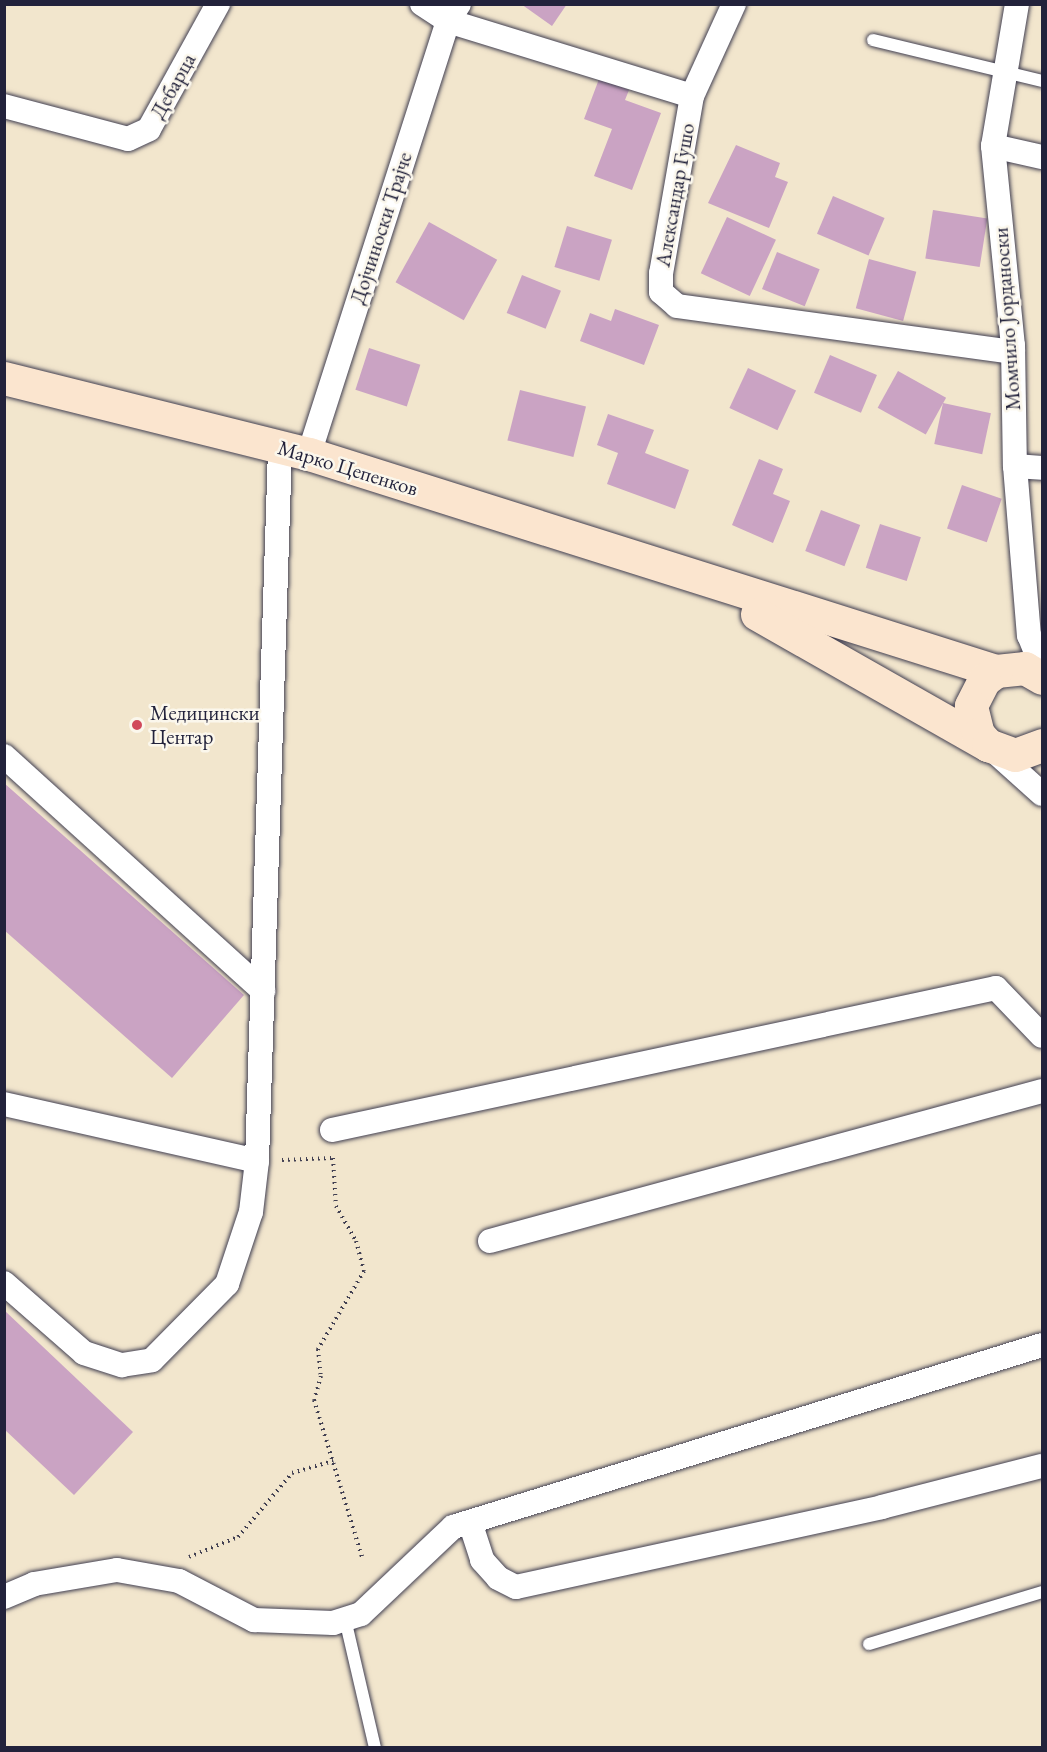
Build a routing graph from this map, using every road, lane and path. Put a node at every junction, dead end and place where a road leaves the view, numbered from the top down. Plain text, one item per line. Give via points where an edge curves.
1 (218, 4) edge
2 (422, 4) edge
3 (734, 4) edge
4 (1017, 4) edge
5 (454, 13) edge
6 (873, 40) dead end
7 (1006, 74) junction
8 (1042, 81) edge
9 (692, 96) junction
10 (4, 106) edge
11 (993, 146) junction
12 (1042, 157) edge
13 (1013, 352) junction
14 (4, 378) edge
15 (295, 450) junction
16 (1015, 466) junction
17 (1042, 468) edge
18 (686, 577) junction
19 (1017, 669) edge
20 (1042, 678) edge
21 (1042, 745) edge
22 (988, 746) junction
23 (4, 756) edge
24 (1042, 794) edge
25 (263, 991) junction
26 (1042, 1036) edge
27 (1042, 1091) edge
28 (4, 1104) edge
29 (332, 1130) joint
30 (333, 1158) junction
31 (257, 1161) junction
32 (490, 1241) dead end
33 (4, 1283) edge
34 (1042, 1345) edge
35 (333, 1461) junction
36 (1042, 1466) edge
37 (470, 1522) junction
38 (362, 1557) dead end
39 (179, 1561) dead end
40 (1042, 1592) edge
41 (4, 1597) edge
42 (345, 1619) junction
43 (869, 1644) dead end
44 (375, 1748) edge

1 - 10 street, Дебарца via 149,129 128,139
2 - 5 street, Александар Гушо
3 - 9 street
4 - 7 street, Момчило Јорданоски
5 - 9 street, Александар Гушо
5 - 15 street, Дојчиноски Трајче
6 - 7 lane
7 - 8 lane
7 - 11 street, Момчило Јорданоски
9 - 13 street, Александар Гушо via 661,273 661,292 677,306
11 - 12 street
11 - 13 street, Момчило Јорданоски
13 - 16 street, Момчило Јорданоски
14 - 15 street, Марко Цепенков
15 - 18 street, Марко Цепенков
15 - 25 street, Дојчиноски Трајче
16 - 17 street
16 - 19 street, Момчило Јорданоски via 1029,635
18 - 19 street
18 - 22 street via 830,652
19 - 20 street
19 - 22 street via 984,680 971,706 978,734
21 - 22 street via 1015,755
22 - 24 street
23 - 25 street
25 - 31 street, Дојчиноски Трајче
26 - 29 street via 996,988
27 - 32 street
28 - 31 street
29 - 30 path
30 - 31 path
30 - 35 path via 336,1206 356,1241 364,1271 318,1349 321,1376 314,1400
31 - 33 street, Дојчиноски Трајче via 252,1212 227,1284 152,1360 122,1365 84,1353
34 - 37 street
35 - 38 path
35 - 39 path via 292,1473 238,1537
36 - 37 street via 871,1510 516,1587 498,1578 482,1560
37 - 42 street via 453,1527 361,1614
40 - 43 lane
41 - 42 street via 34,1584 117,1570 179,1581 254,1620
42 - 44 lane

